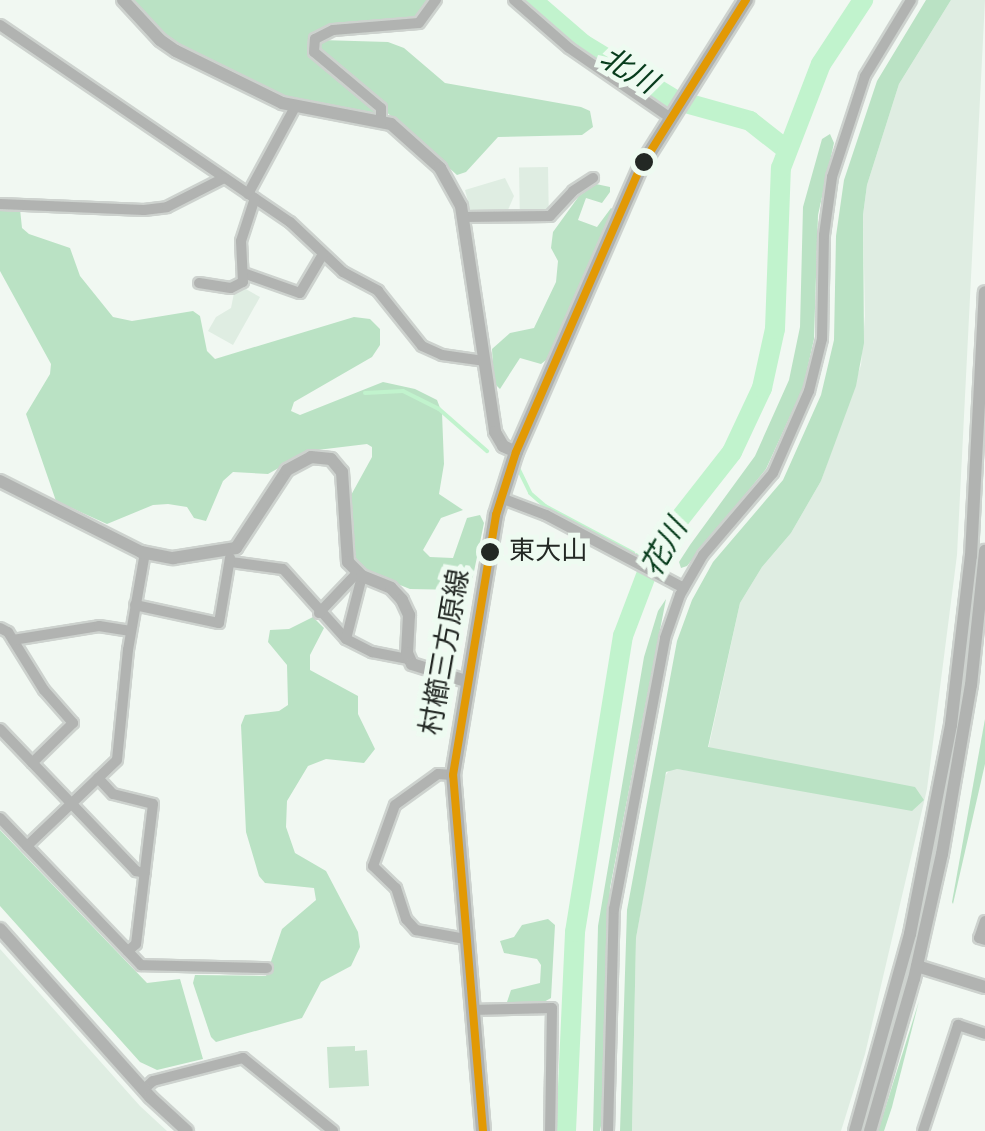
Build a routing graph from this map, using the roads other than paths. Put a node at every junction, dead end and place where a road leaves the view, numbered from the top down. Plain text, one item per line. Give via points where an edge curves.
1 (123, 0) edge
2 (436, 0) edge
3 (514, 0) edge
4 (746, 0) edge
5 (911, 0) edge
6 (0, 25) edge
7 (295, 107) junction
8 (671, 114) junction
9 (381, 121) junction
10 (224, 178) junction
11 (593, 178) dead end
12 (251, 196) junction
13 (0, 204) edge
14 (463, 218) junction
15 (323, 254) junction
16 (246, 274) junction
17 (199, 282) dead end
18 (985, 292) edge
19 (484, 360) junction
20 (516, 452) junction
21 (0, 480) edge
22 (501, 498) junction
23 (985, 551) edge
24 (145, 554) junction
25 (229, 557) junction
26 (360, 575) junction
27 (684, 588) junction
28 (135, 605) junction
29 (318, 613) junction
30 (0, 628) edge
31 (131, 631) junction
32 (346, 639) junction
33 (13, 640) junction
34 (408, 659) junction
35 (466, 681) junction
36 (0, 729) edge
37 (32, 763) junction
38 (452, 775) junction
39 (98, 778) junction
40 (71, 804) junction
41 (0, 818) edge
42 (27, 846) junction
43 (145, 872) junction
44 (985, 920) edge
45 (0, 930) edge
46 (465, 940) junction
47 (985, 940) edge
48 (128, 951) junction
49 (917, 966) junction
50 (267, 968) dead end
51 (985, 987) edge
52 (472, 1010) junction
53 (985, 1034) edge
54 (144, 1090) junction
55 (188, 1131) edge
56 (333, 1131) edge
57 (482, 1131) edge
58 (550, 1131) edge
59 (608, 1131) edge
60 (855, 1131) edge
61 (870, 1131) edge
62 (922, 1131) edge

1 - 7 street via 168,46
2 - 9 street via 419,22 332,30 315,40 318,56 381,108
3 - 8 street via 569,48
4 - 8 main road, 村櫛三方原線
5 - 27 street via 865,76 832,177 822,340 810,391 772,473
6 - 10 street
7 - 9 street
7 - 12 street
8 - 20 main road, 村櫛三方原線
9 - 14 street via 408,135 446,174
10 - 12 street
10 - 13 street via 167,207 144,210
11 - 14 street via 550,216
12 - 15 street
12 - 16 street via 242,241
14 - 19 street
15 - 16 street via 300,293
15 - 19 street via 378,291 422,346
16 - 17 street via 236,288
18 - 60 street via 972,542 948,739 907,948
19 - 20 street via 497,437
20 - 22 main road, 村櫛三方原線
21 - 24 street
22 - 27 street
22 - 35 main road, 村櫛三方原線
23 - 49 street via 958,770
24 - 25 street
24 - 28 street
25 - 26 street via 282,475 322,457 342,472 344,554
25 - 28 street via 219,623
25 - 29 street via 283,569
26 - 29 street
26 - 32 street
26 - 34 street via 402,600
27 - 59 street via 660,660 617,889
28 - 31 street
29 - 32 street
30 - 33 street
31 - 33 street via 100,626
31 - 39 street via 117,760
32 - 34 street
33 - 37 street via 72,723
34 - 35 street via 422,670
35 - 38 main road, 村櫛三方原線
36 - 37 street
37 - 40 street
38 - 46 main road, 村櫛三方原線
38 - 46 street via 438,774 395,805 373,866 396,888 416,930
39 - 40 street
39 - 43 street via 114,794 154,804
40 - 42 street
40 - 43 street via 136,872
41 - 42 street
42 - 48 street
43 - 48 street via 136,944
44 - 47 street via 979,938
45 - 54 street
46 - 52 main road, 村櫛三方原線
48 - 50 street via 141,965
49 - 51 street
49 - 61 street
52 - 57 main road, 村櫛三方原線
52 - 58 street via 552,1008
53 - 62 street via 958,1026
54 - 55 street
54 - 56 street via 153,1081 243,1058

